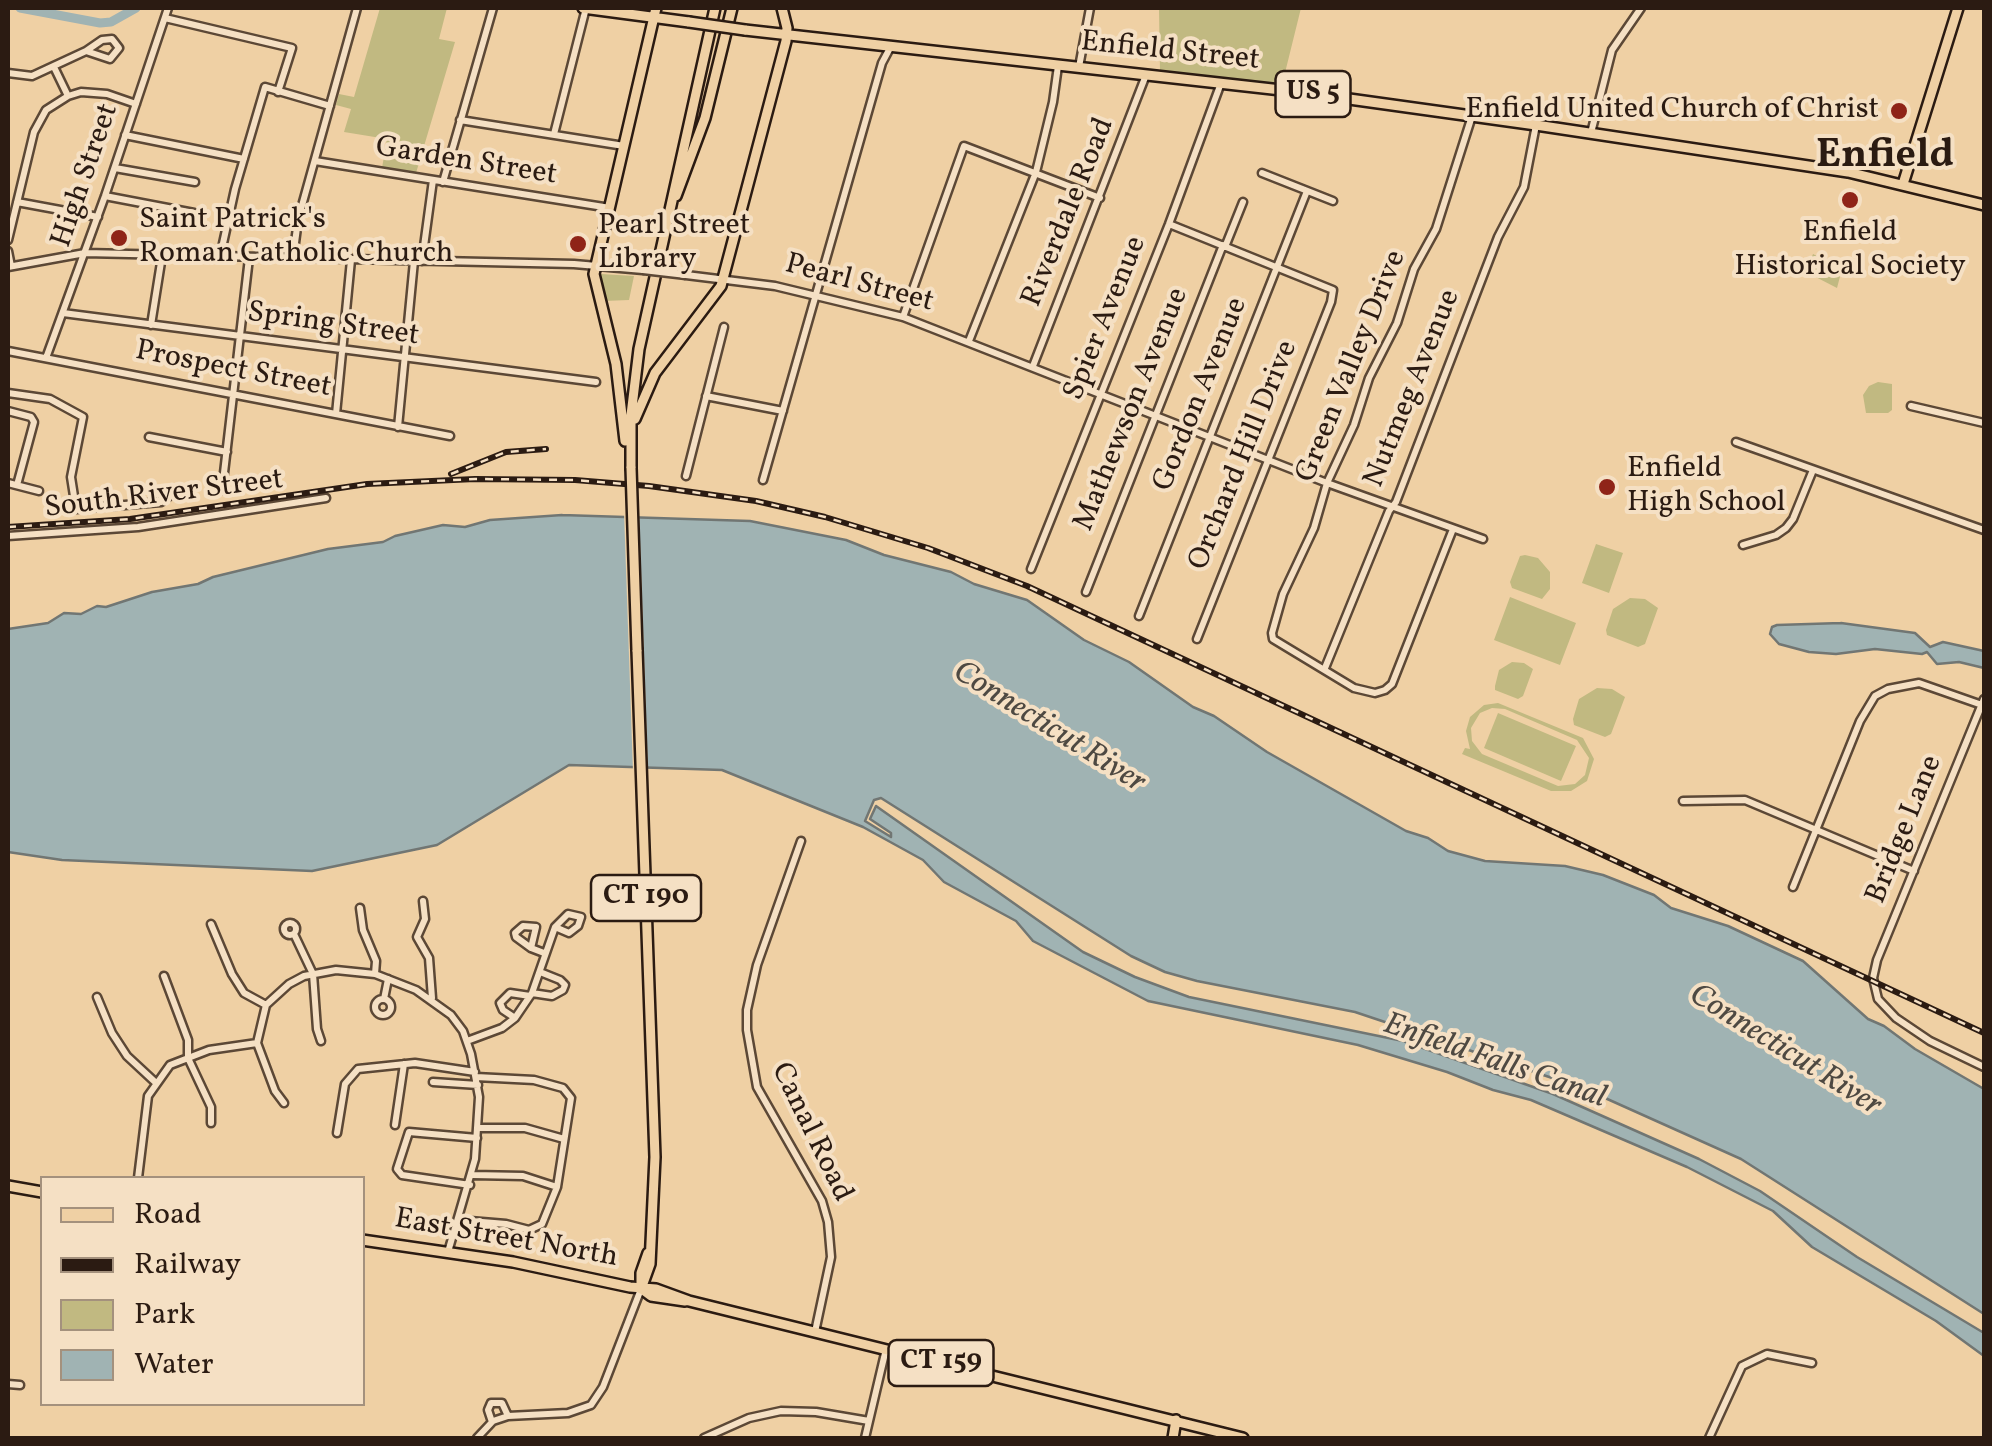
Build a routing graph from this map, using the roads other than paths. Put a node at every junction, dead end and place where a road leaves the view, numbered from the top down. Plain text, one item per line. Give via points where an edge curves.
1 (168, 8) edge
2 (358, 8) edge
3 (493, 8) edge
4 (584, 8) edge
5 (715, 8) edge
6 (732, 8) edge
7 (782, 8) edge
8 (1090, 8) edge
9 (1640, 8) edge
10 (1958, 8) edge
11 (655, 13) edge
12 (165, 18) junction
13 (788, 35) junction
14 (878, 47) junction
15 (890, 48) junction
16 (86, 51) junction
17 (882, 63) junction
18 (1058, 66) junction
19 (54, 67) junction
20 (1079, 68) junction
21 (8, 72) edge
22 (1146, 75) junction
23 (1220, 83) junction
24 (278, 92) junction
25 (68, 96) junction
26 (136, 104) junction
27 (330, 106) junction
28 (1472, 116) junction
29 (460, 120) junction
30 (1536, 125) junction
31 (1590, 133) junction
32 (124, 134) junction
33 (554, 134) junction
34 (624, 146) junction
35 (244, 159) junction
36 (315, 161) junction
37 (115, 168) junction
38 (1036, 172) junction
39 (1262, 173) dead end
40 (432, 180) junction
41 (195, 182) dead end
42 (443, 182) junction
43 (1903, 184) junction
44 (1307, 191) junction
45 (105, 196) junction
46 (1100, 198) junction
47 (1333, 200) dead end
48 (17, 202) junction
49 (1243, 202) dead end
50 (1984, 205) edge
51 (610, 208) junction
52 (194, 213) dead end
53 (98, 217) junction
54 (668, 217) junction
55 (1170, 224) junction
56 (8, 240) edge
57 (1224, 246) junction
58 (8, 250) edge
59 (85, 253) junction
60 (162, 256) junction
61 (220, 257) junction
62 (249, 258) junction
63 (293, 258) junction
64 (351, 260) junction
65 (418, 261) junction
66 (596, 265) junction
67 (9, 267) edge
68 (1277, 268) junction
69 (723, 279) junction
70 (816, 296) junction
71 (63, 313) junction
72 (904, 317) junction
73 (151, 324) junction
74 (724, 327) dead end
75 (241, 336) junction
76 (969, 342) junction
77 (343, 350) junction
78 (8, 351) edge
79 (46, 358) junction
80 (405, 358) junction
81 (1033, 366) junction
82 (596, 382) dead end
83 (8, 393) edge
84 (1102, 393) junction
85 (234, 395) junction
86 (706, 396) junction
87 (1912, 406) dead end
88 (784, 411) junction
89 (8, 412) edge
90 (336, 414) junction
91 (1156, 415) junction
92 (1984, 423) edge
93 (398, 427) junction
94 (630, 432) junction
95 (450, 436) dead end
96 (149, 437) dead end
97 (1210, 437) junction
98 (1736, 442) dead end
99 (227, 452) junction
100 (1268, 460) junction
101 (631, 466) junction
102 (1813, 470) junction
103 (686, 476) dead end
104 (763, 480) dead end
105 (8, 482) edge
106 (1328, 483) junction
107 (17, 485) junction
108 (222, 490) dead end
109 (39, 491) dead end
110 (168, 497) dead end
111 (326, 498) dead end
112 (1390, 506) junction
113 (1453, 529) junction
114 (1984, 530) edge
115 (8, 536) edge
116 (1483, 539) dead end
117 (1743, 545) dead end
118 (1032, 569) dead end
119 (1086, 592) dead end
120 (1140, 616) dead end
121 (1197, 639) dead end
122 (1325, 668) junction
123 (1983, 702) edge
124 (1683, 801) dead end
125 (1817, 828) junction
126 (802, 841) dead end
127 (1914, 871) junction
128 (1793, 888) dead end
129 (423, 901) dead end
130 (360, 908) dead end
131 (211, 924) dead end
132 (555, 927) dead end
133 (294, 934) dead end
134 (530, 948) dead end
135 (544, 953) junction
136 (540, 972) junction
137 (313, 974) junction
138 (375, 974) junction
139 (164, 976) dead end
140 (388, 979) junction
141 (531, 994) junction
142 (97, 997) dead end
143 (384, 999) dead end
144 (433, 1000) junction
145 (266, 1005) junction
146 (515, 1018) junction
147 (322, 1041) dead end
148 (467, 1041) junction
149 (257, 1042) junction
150 (188, 1058) junction
151 (404, 1064) junction
152 (1984, 1067) edge
153 (476, 1078) junction
154 (156, 1082) junction
155 (433, 1082) dead end
156 (284, 1102) dead end
157 (211, 1123) dead end
158 (395, 1125) dead end
159 (478, 1128) junction
160 (337, 1133) dead end
161 (478, 1138) junction
162 (564, 1138) junction
163 (473, 1175) junction
164 (138, 1176) edge
165 (470, 1185) junction
166 (8, 1186) edge
167 (557, 1187) junction
168 (40, 1192) edge
169 (458, 1220) junction
170 (365, 1240) edge
171 (448, 1252) junction
172 (641, 1289) junction
173 (815, 1332) junction
174 (886, 1349) junction
175 (1812, 1363) dead end
176 (8, 1384) edge
177 (20, 1384) dead end
178 (508, 1416) junction
179 (1176, 1420) junction
180 (869, 1421) junction
181 (492, 1422) junction
182 (477, 1438) edge
183 (704, 1438) edge
184 (865, 1438) edge
185 (1173, 1438) edge
186 (1242, 1438) edge
187 (1710, 1438) edge

1 - 12 street, High Street
2 - 27 street
3 - 29 street
4 - 11 main road, Enfield Street / US 5
4 - 33 street
5 - 54 main road, CT 190
6 - 54 main road, CT 190 via 705,118
7 - 13 main road
8 - 20 street
9 - 31 street via 1612,50
10 - 43 main road
11 - 13 main road, Enfield Street / US 5, bridge
11 - 34 main road
12 - 24 street via 292,48
12 - 26 street, High Street
13 - 14 main road, Enfield Street / US 5
13 - 69 main road
14 - 15 main road, Enfield Street / US 5
14 - 17 street
15 - 17 street
15 - 18 main road, Enfield Street / US 5
16 - 16 street via 106,39 119,48 110,59
16 - 19 street
17 - 70 street
18 - 20 main road, Enfield Street / US 5
18 - 38 street
19 - 21 street via 32,76
19 - 25 street
20 - 22 main road, Enfield Street / US 5
22 - 23 main road, Enfield Street / US 5
22 - 46 street, Riverdale Road
23 - 28 main road, Enfield Street / US 5
23 - 55 street, Spier Avenue
24 - 27 street
24 - 35 street via 266,87
25 - 26 street via 97,93
25 - 48 street via 40,120
26 - 32 street, High Street
27 - 36 street
28 - 30 main road, Enfield Street / US 5
28 - 106 street, Green Valley Drive via 1436,229
29 - 33 street
29 - 42 street
30 - 31 main road, Enfield Street / US 5
30 - 112 street, Nutmeg Avenue via 1524,186
31 - 43 main road, Enfield Street / US 5
32 - 35 street
32 - 37 street, High Street
33 - 34 street
34 - 51 main road
35 - 61 street
36 - 40 street, Garden Street
36 - 63 street
37 - 41 street
37 - 45 street, High Street
38 - 46 street
38 - 72 street via 964,146
38 - 76 street
39 - 44 street
40 - 42 street, Garden Street
40 - 65 street
42 - 51 street, Garden Street
43 - 50 main road, Enfield Street / US 5
44 - 47 street
44 - 68 street, Gordon Avenue
45 - 52 street
45 - 53 street, High Street
46 - 81 street, Riverdale Road
48 - 53 street
48 - 56 street
49 - 57 street, Mathewson Avenue
51 - 66 main road
53 - 59 street, High Street
54 - 94 main road, CT 190
55 - 57 street
55 - 84 street, Spier Avenue
57 - 68 street
57 - 91 street, Mathewson Avenue
58 - 67 street
59 - 60 street, Pearl Street
59 - 67 street, Pearl Street
59 - 71 street, High Street
60 - 61 street, Pearl Street
60 - 73 street
61 - 62 street, Pearl Street
62 - 63 street, Pearl Street
62 - 75 street
63 - 64 street, Pearl Street
64 - 65 street, Pearl Street
64 - 77 street
65 - 66 street, Pearl Street
65 - 80 street
66 - 69 street, Pearl Street, bridge
66 - 101 main road
68 - 97 street, Gordon Avenue
68 - 100 street, Orchard Hill Drive via 1333,290
69 - 70 street, Pearl Street
69 - 94 main road via 651,379
70 - 72 street, Pearl Street
70 - 88 street
71 - 73 street, Spring Street
71 - 79 street, High Street
72 - 76 street, Pearl Street
73 - 75 street, Spring Street
74 - 86 street
75 - 77 street, Spring Street
75 - 85 street
76 - 81 street, Pearl Street
77 - 80 street, Spring Street
77 - 90 street
78 - 79 street, Prospect Street
79 - 85 street, Prospect Street
80 - 82 street, Spring Street
80 - 93 street
81 - 84 street, Pearl Street
83 - 110 street via 46,398 84,416 71,477 78,510
84 - 91 street, Pearl Street
84 - 118 street, Spier Avenue
85 - 90 street, Prospect Street
85 - 99 street
86 - 88 street
86 - 103 street
87 - 92 street
88 - 104 street
89 - 107 street via 34,422
90 - 93 street, Prospect Street
91 - 97 street, Pearl Street
91 - 119 street, Mathewson Avenue
93 - 95 street, Prospect Street
94 - 101 main road, CT 190
96 - 99 street
97 - 100 street, Pearl Street
97 - 120 street, Gordon Avenue
98 - 102 street
99 - 108 street
100 - 106 street, Pearl Street
100 - 121 street, Orchard Hill Drive
101 - 172 main road, CT 190, bridge via 655,1156 650,1264
102 - 114 street
102 - 117 street via 1786,528
105 - 107 street
106 - 112 street, Pearl Street
106 - 122 street, Green Valley Drive via 1272,633 1276,642
107 - 109 street
111 - 115 street, South River Street via 168,524
112 - 113 street, Pearl Street
112 - 122 street, Nutmeg Avenue
113 - 116 street, Pearl Street
113 - 122 street via 1392,684 1379,693 1365,691
123 - 125 street via 1920,684 1875,696
123 - 127 street, Bridge Lane
124 - 125 street via 1745,800
125 - 127 street
125 - 128 street
126 - 173 street, Canal Road via 757,966 747,1030 757,1086 828,1222 831,1257
127 - 152 street, Bridge Lane via 1877,960 1878,999 1930,1041
129 - 144 street via 425,919 417,936 428,958
130 - 138 street
131 - 145 street via 244,993
132 - 135 street
133 - 137 street
134 - 135 street
135 - 136 street
136 - 141 street
136 - 141 street via 560,980 563,990
137 - 138 street
137 - 145 street
137 - 147 street
138 - 140 street
139 - 150 street via 188,1040
140 - 143 street
140 - 144 street
141 - 146 street
141 - 146 street via 510,993 500,1003
142 - 154 street via 126,1056
144 - 148 street via 456,1019
145 - 149 street
146 - 148 street
148 - 153 street
149 - 150 street
149 - 156 street
150 - 154 street via 170,1065
150 - 157 street via 211,1107
151 - 153 street
151 - 158 street
151 - 160 street via 351,1073
153 - 155 street
153 - 159 street
153 - 162 street via 534,1080 568,1092
154 - 164 street via 148,1096
159 - 161 street
159 - 162 street via 525,1128
161 - 163 street
161 - 165 street via 409,1132 397,1169 402,1176
162 - 167 street
163 - 165 street
163 - 167 street via 523,1176
165 - 169 street
166 - 168 main road
167 - 169 street via 534,1230
169 - 171 street
170 - 171 main road, East Street North / CT 159
171 - 172 main road, East Street North / CT 159
172 - 173 main road, East Street North / CT 159
172 - 178 street via 593,1403 568,1413
173 - 174 main road, East Street North / CT 159
174 - 179 main road, East Street North / CT 159
174 - 180 street
175 - 187 street via 1766,1354 1742,1366
176 - 177 street
178 - 181 street
178 - 181 street via 502,1404 491,1403
179 - 185 main road
179 - 186 main road, East Street North / CT 159
180 - 183 street via 781,1411
180 - 184 street
181 - 182 street

